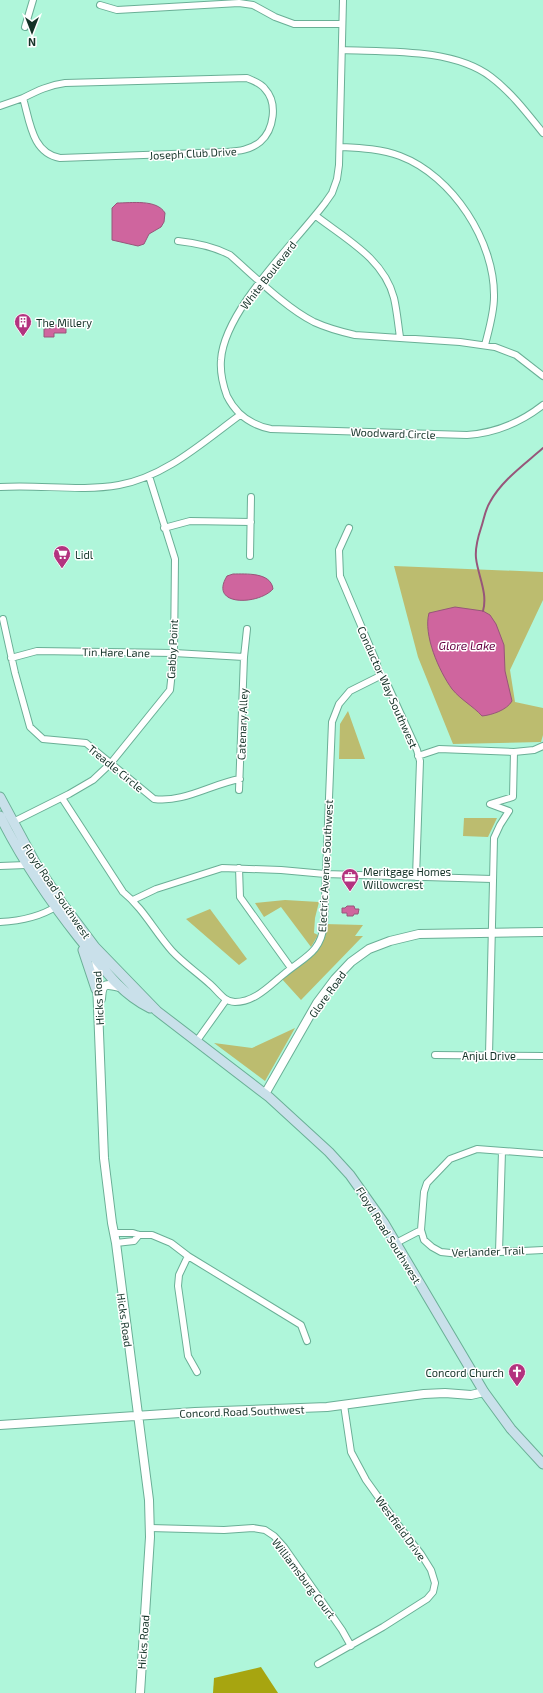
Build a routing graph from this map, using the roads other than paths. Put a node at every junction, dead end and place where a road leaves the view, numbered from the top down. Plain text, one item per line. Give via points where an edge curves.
1 (33, 0) edge
2 (343, 0) edge
3 (250, 2) edge
4 (100, 5) dead end
5 (342, 24) junction
6 (26, 27) dead end
7 (342, 50) junction
8 (23, 98) junction
9 (0, 106) edge
10 (543, 133) edge
11 (341, 147) junction
12 (316, 216) junction
13 (178, 241) dead end
14 (261, 281) junction
15 (400, 337) junction
16 (485, 345) junction
17 (543, 376) edge
18 (543, 405) edge
19 (240, 415) junction
20 (149, 476) junction
21 (0, 487) edge
22 (251, 497) dead end
23 (251, 522) junction
24 (164, 528) junction
25 (349, 528) dead end
26 (250, 556) dead end
27 (3, 619) dead end
28 (247, 629) dead end
29 (174, 653) junction
30 (244, 657) junction
31 (11, 658) junction
32 (380, 676) junction
33 (543, 746) edge
34 (514, 752) junction
35 (418, 756) junction
36 (111, 763) junction
37 (240, 779) junction
38 (239, 790) dead end
39 (0, 797) edge
40 (62, 798) junction
41 (0, 816) edge
42 (13, 822) junction
43 (26, 865) junction
44 (0, 866) edge
45 (239, 868) junction
46 (325, 874) junction
47 (416, 876) junction
48 (492, 880) junction
49 (133, 900) junction
50 (58, 905) junction
51 (0, 922) edge
52 (72, 930) junction
53 (493, 932) junction
54 (543, 932) edge
55 (95, 947) junction
56 (96, 960) junction
57 (291, 968) junction
58 (119, 987) junction
59 (96, 988) junction
60 (226, 1000) junction
61 (157, 1011) junction
62 (98, 1014) junction
63 (196, 1042) junction
64 (434, 1055) dead end
65 (489, 1055) junction
66 (543, 1056) edge
67 (265, 1094) junction
68 (502, 1151) junction
69 (543, 1154) edge
70 (421, 1230) junction
71 (114, 1233) junction
72 (139, 1235) junction
73 (116, 1243) junction
74 (396, 1243) junction
75 (543, 1251) edge
76 (499, 1252) junction
77 (188, 1256) junction
78 (307, 1341) dead end
79 (197, 1372) dead end
80 (484, 1392) junction
81 (344, 1406) junction
82 (139, 1416) junction
83 (0, 1425) edge
84 (542, 1462) edge
85 (150, 1528) junction
86 (351, 1646) junction
87 (318, 1664) dead end
88 (140, 1693) edge

1 - 6 street
2 - 5 street, White Boulevard
3 - 4 street via 117,10
3 - 5 street via 275,17 294,24
5 - 7 street, White Boulevard
7 - 10 street via 412,52 465,64 490,76 508,91
7 - 11 street, White Boulevard
8 - 8 street, Joseph Club Drive via 39,148 48,155 60,158 243,150 252,147 266,136 273,117 271,96 258,82 247,78 65,83 55,84
8 - 9 street, Joseph Club Drive
11 - 12 street, White Boulevard via 337,179 332,192
11 - 16 street via 363,148 401,156 439,180 460,201 478,232 492,276 493,314
12 - 14 street, White Boulevard
12 - 15 street via 374,260 385,275 394,298
13 - 14 street via 218,248
14 - 15 street via 295,310 314,322 355,335
14 - 19 street, White Boulevard via 232,324 221,359 225,390 230,403
15 - 16 street
16 - 17 street via 503,349
18 - 19 street, Woodward Circle via 514,424 497,431 467,435 270,429
19 - 20 street via 184,455
20 - 21 street via 118,485
20 - 24 street, Gabby Point
22 - 23 street
23 - 24 street via 190,521
23 - 26 street
24 - 29 street, Gabby Point via 175,559
25 - 32 street, Conductor Way Southwest via 339,550 340,576
27 - 31 street, Treadle Circle
28 - 30 street
29 - 30 street, Tin Hare Lane
29 - 31 street, Tin Hare Lane via 37,651
29 - 36 street, Gabby Point via 170,690
30 - 37 street, Catenary Alley
31 - 36 street, Treadle Circle via 30,727 43,739 86,743
32 - 35 street, Conductor Way Southwest via 388,686
32 - 46 street, Electric Avenue Southwest via 350,691 339,704 332,722
33 - 34 street via 534,750
34 - 35 street via 439,749
34 - 48 street via 513,797 490,804 509,811 494,838
35 - 47 street, Conductor Way Southwest via 420,772
36 - 37 street, Treadle Circle via 154,799 167,801 226,781
36 - 40 street, Gabby Point via 93,780
37 - 38 street, Catenary Alley
39 - 42 main road, Floyd Road Southwest
40 - 42 street, Gabby Point
40 - 49 street via 123,892
41 - 43 main road, Floyd Road Southwest
42 - 50 main road, Floyd Road Southwest
43 - 44 street
43 - 50 main road, Floyd Road Southwest
45 - 46 street
45 - 49 street via 222,868 156,889
45 - 57 street via 240,897 245,907
46 - 47 street
46 - 57 street, Electric Avenue Southwest via 322,939 312,952
47 - 48 street
48 - 53 street
49 - 60 street via 174,954
50 - 51 street via 22,920
50 - 52 main road, Floyd Road Southwest
50 - 55 main road, Floyd Road Southwest
52 - 56 main road, Floyd Road Southwest
52 - 59 main road via 88,960
53 - 54 street, Glore Road
53 - 65 street
53 - 67 street, Glore Road via 419,934 369,949 351,962 317,1003
55 - 56 street, Hicks Road
55 - 61 main road, Floyd Road Southwest
56 - 58 main road, Floyd Road Southwest
56 - 59 street, Hicks Road
57 - 60 street, Electric Avenue Southwest via 248,1000
58 - 61 main road, Floyd Road Southwest via 136,1001
58 - 62 street via 108,984 104,986 101,990 101,1007
59 - 62 street, Hicks Road
60 - 63 street
61 - 63 main road, Floyd Road Southwest
62 - 71 street, Hicks Road via 104,1158
63 - 67 main road, Floyd Road Southwest
64 - 65 street, Anjul Drive
65 - 66 street, Anjul Drive
67 - 74 main road, Floyd Road Southwest via 338,1162 373,1206
68 - 69 street
68 - 70 street via 477,1149 450,1158 427,1183
68 - 76 street
70 - 74 street
70 - 76 street, Verlander Trail via 424,1240 441,1252
71 - 72 street via 133,1232
71 - 73 street, Hicks Road
72 - 73 street via 134,1241
72 - 77 street via 161,1238
73 - 82 street, Hicks Road
74 - 80 main road, Floyd Road Southwest
75 - 76 street, Verlander Trail
77 - 78 street via 301,1325
77 - 79 street via 179,1275 178,1286 188,1356
80 - 81 street, Concord Road Southwest via 471,1395 424,1394
80 - 84 main road, Floyd Road Southwest via 511,1429
81 - 82 street, Concord Road Southwest
81 - 86 street, Westfield Drive via 351,1452 366,1480 422,1554 435,1583 433,1592 427,1599
82 - 83 street, Concord Road Southwest
82 - 85 street, Hicks Road via 148,1486
85 - 86 street, Williamsburg Court via 265,1530 284,1547
85 - 88 street, Hicks Road
86 - 87 street, Westfield Drive

